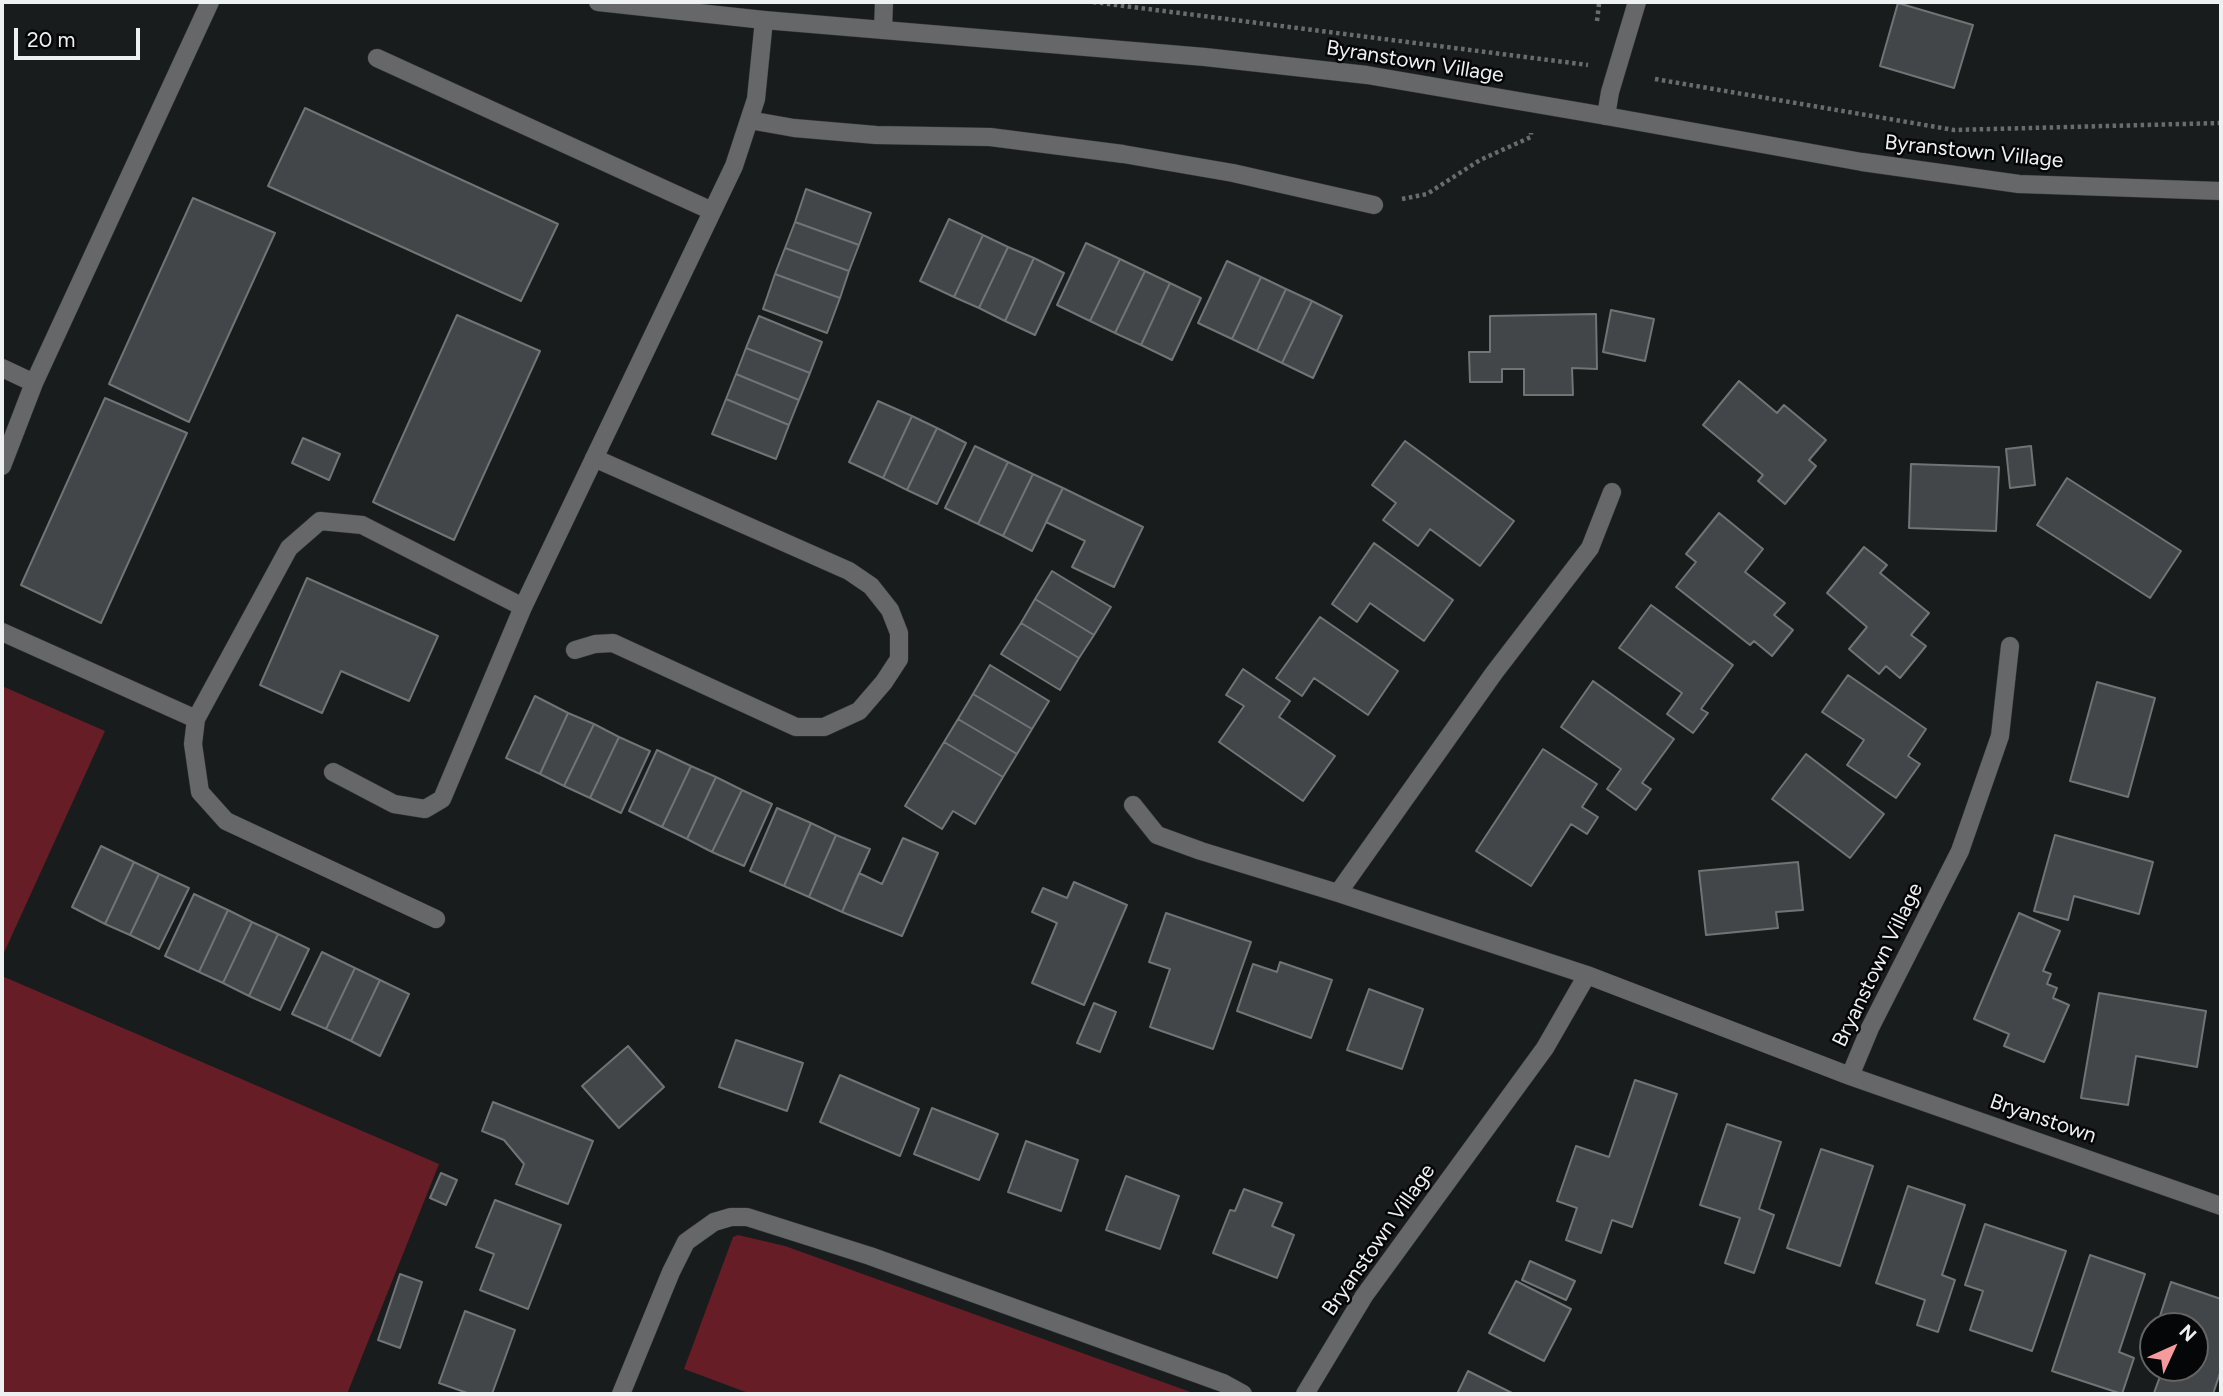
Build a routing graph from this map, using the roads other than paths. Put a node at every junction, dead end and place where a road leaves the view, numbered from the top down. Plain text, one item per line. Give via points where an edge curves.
1 (210, 2) edge
2 (598, 2) edge
3 (884, 2) edge
4 (1637, 2) edge
5 (764, 20) junction
6 (883, 30) junction
7 (377, 58) dead end
8 (1606, 116) junction
9 (749, 120) junction
10 (2221, 191) edge
11 (1374, 205) road end
12 (712, 211) junction
13 (2, 368) edge
14 (34, 383) junction
15 (594, 458) junction
16 (2, 466) edge
17 (1612, 492) dead end
18 (523, 607) junction
19 (2, 632) edge
20 (2010, 646) dead end
21 (576, 650) dead end
22 (196, 719) junction
23 (333, 772) dead end
24 (1133, 804) dead end
25 (1338, 893) junction
26 (436, 919) dead end
27 (1587, 975) junction
28 (1850, 1076) junction
29 (2221, 1206) edge
30 (621, 1394) edge
31 (1243, 1394) edge
32 (1305, 1394) edge

1 - 14 street
2 - 5 street, Byranstown Village
3 - 6 street
4 - 8 street
5 - 6 street, Byranstown Village
5 - 9 street via 756,99
6 - 8 street, Byranstown Village via 1340,72
7 - 12 street
8 - 10 street, Byranstown Village via 1862,162 2019,184
9 - 11 street via 876,135 990,137 1123,154
9 - 12 street
12 - 15 street
13 - 14 street
14 - 16 street
15 - 18 street
15 - 21 street via 871,586 890,610 899,633 900,659 859,712 824,727 796,727 613,643
17 - 25 street via 1590,548 1494,673
18 - 22 street via 362,525 320,521 289,548
18 - 23 street via 442,799 425,809 394,804
19 - 22 street
20 - 28 street, Bryanstown Village via 2000,736 1960,851
22 - 26 street via 193,744 200,792 226,821
24 - 25 street, Bryanstown Village via 1157,835
25 - 27 street, Bryanstown Village
27 - 28 street, Bryanstown Village
27 - 32 street, Bryanstown Village via 1545,1048 1364,1296
28 - 29 street, Bryanstown
30 - 31 street via 686,1242 714,1222 731,1217 747,1217 870,1256

